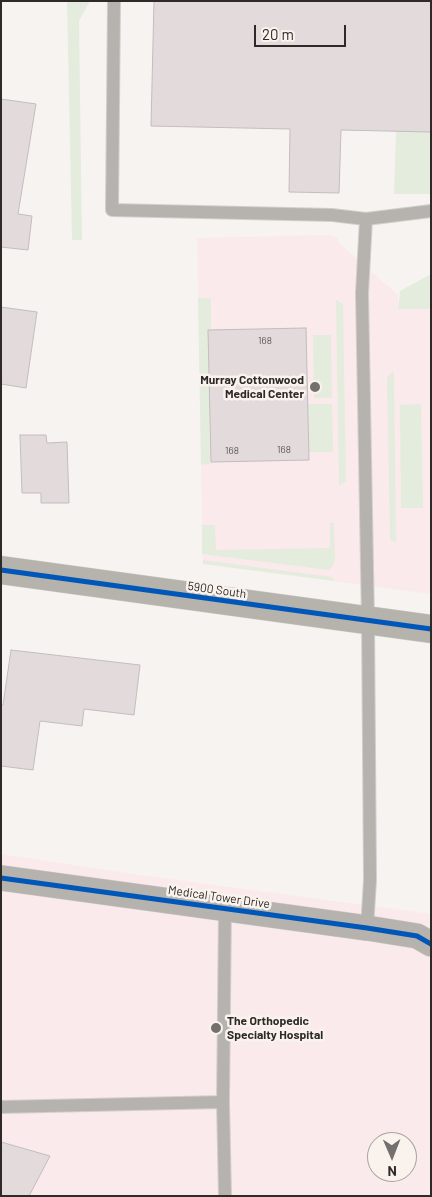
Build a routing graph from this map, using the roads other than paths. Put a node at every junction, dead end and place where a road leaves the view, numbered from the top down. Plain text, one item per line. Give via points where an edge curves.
1 (114, 1) edge
2 (431, 211) edge
3 (366, 220) junction
4 (1, 570) edge
5 (368, 621) junction
6 (431, 628) edge
7 (1, 878) edge
8 (225, 908) junction
9 (367, 928) junction
10 (431, 944) edge
11 (223, 1102) junction
12 (1, 1107) edge
13 (225, 1196) edge

1 - 3 lane via 112,210 332,215
2 - 3 lane
3 - 5 lane via 362,293
4 - 5 main road, 5900 South
5 - 6 main road, 5900 South
5 - 9 lane via 370,880
7 - 8 street, Medical Tower Drive
8 - 9 street, Medical Tower Drive
8 - 11 lane
9 - 10 street, Medical Tower Drive via 417,936
11 - 12 lane
11 - 13 lane

